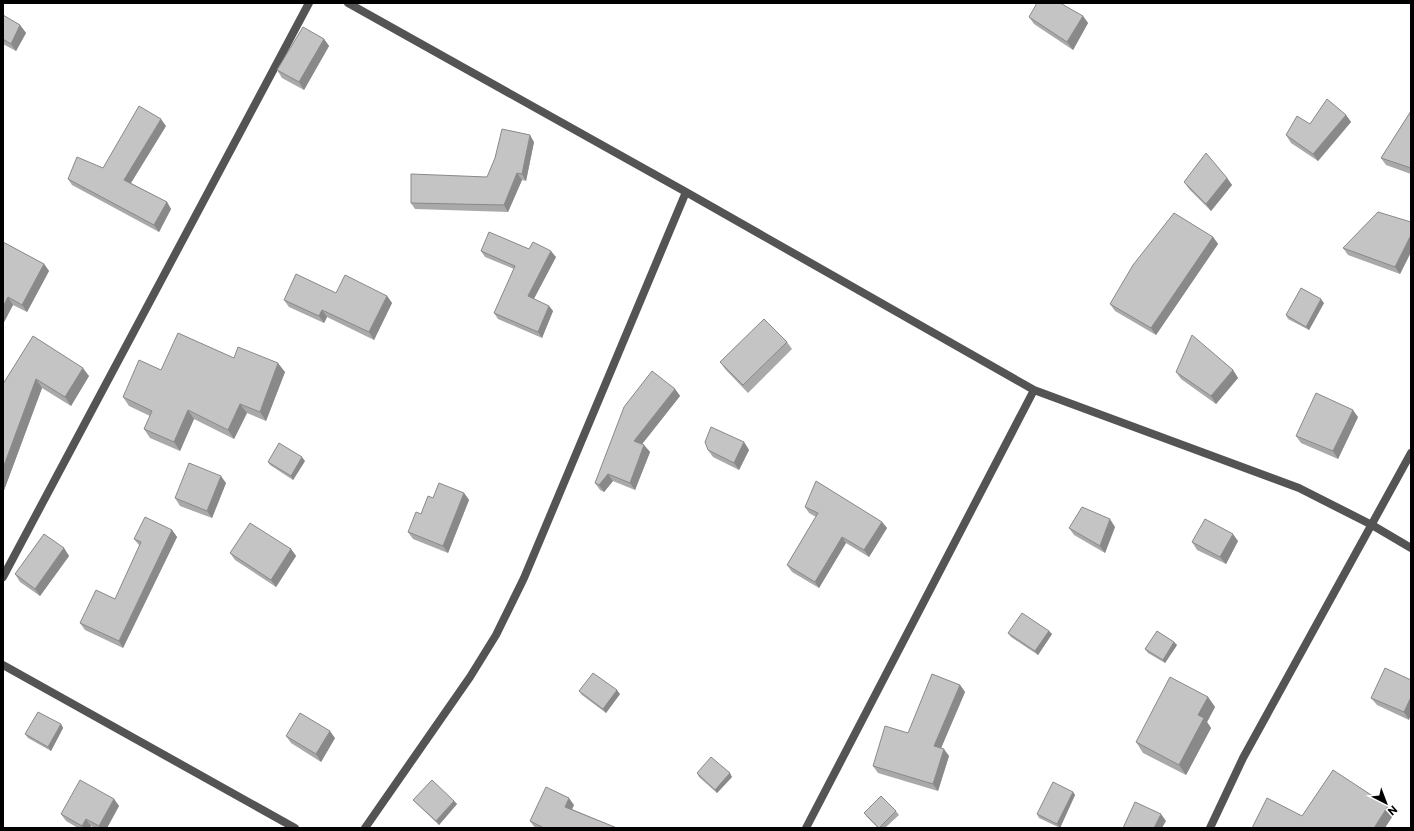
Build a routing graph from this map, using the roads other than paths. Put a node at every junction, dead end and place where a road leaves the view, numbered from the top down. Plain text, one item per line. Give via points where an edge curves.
1 (309, 3) edge
2 (348, 3) edge
3 (686, 192) junction
4 (1034, 390) junction
5 (1411, 452) edge
6 (1372, 525) junction
7 (1411, 548) edge
8 (3, 577) edge
9 (3, 665) edge
10 (295, 828) edge
11 (365, 828) edge
12 (806, 828) edge
13 (1210, 828) edge

1 - 8 street
2 - 3 street
3 - 4 street
3 - 11 street via 524,578 496,635 470,677
4 - 6 street via 1299,488
4 - 12 street
5 - 6 street
6 - 7 street
6 - 13 street via 1243,758
9 - 10 street

